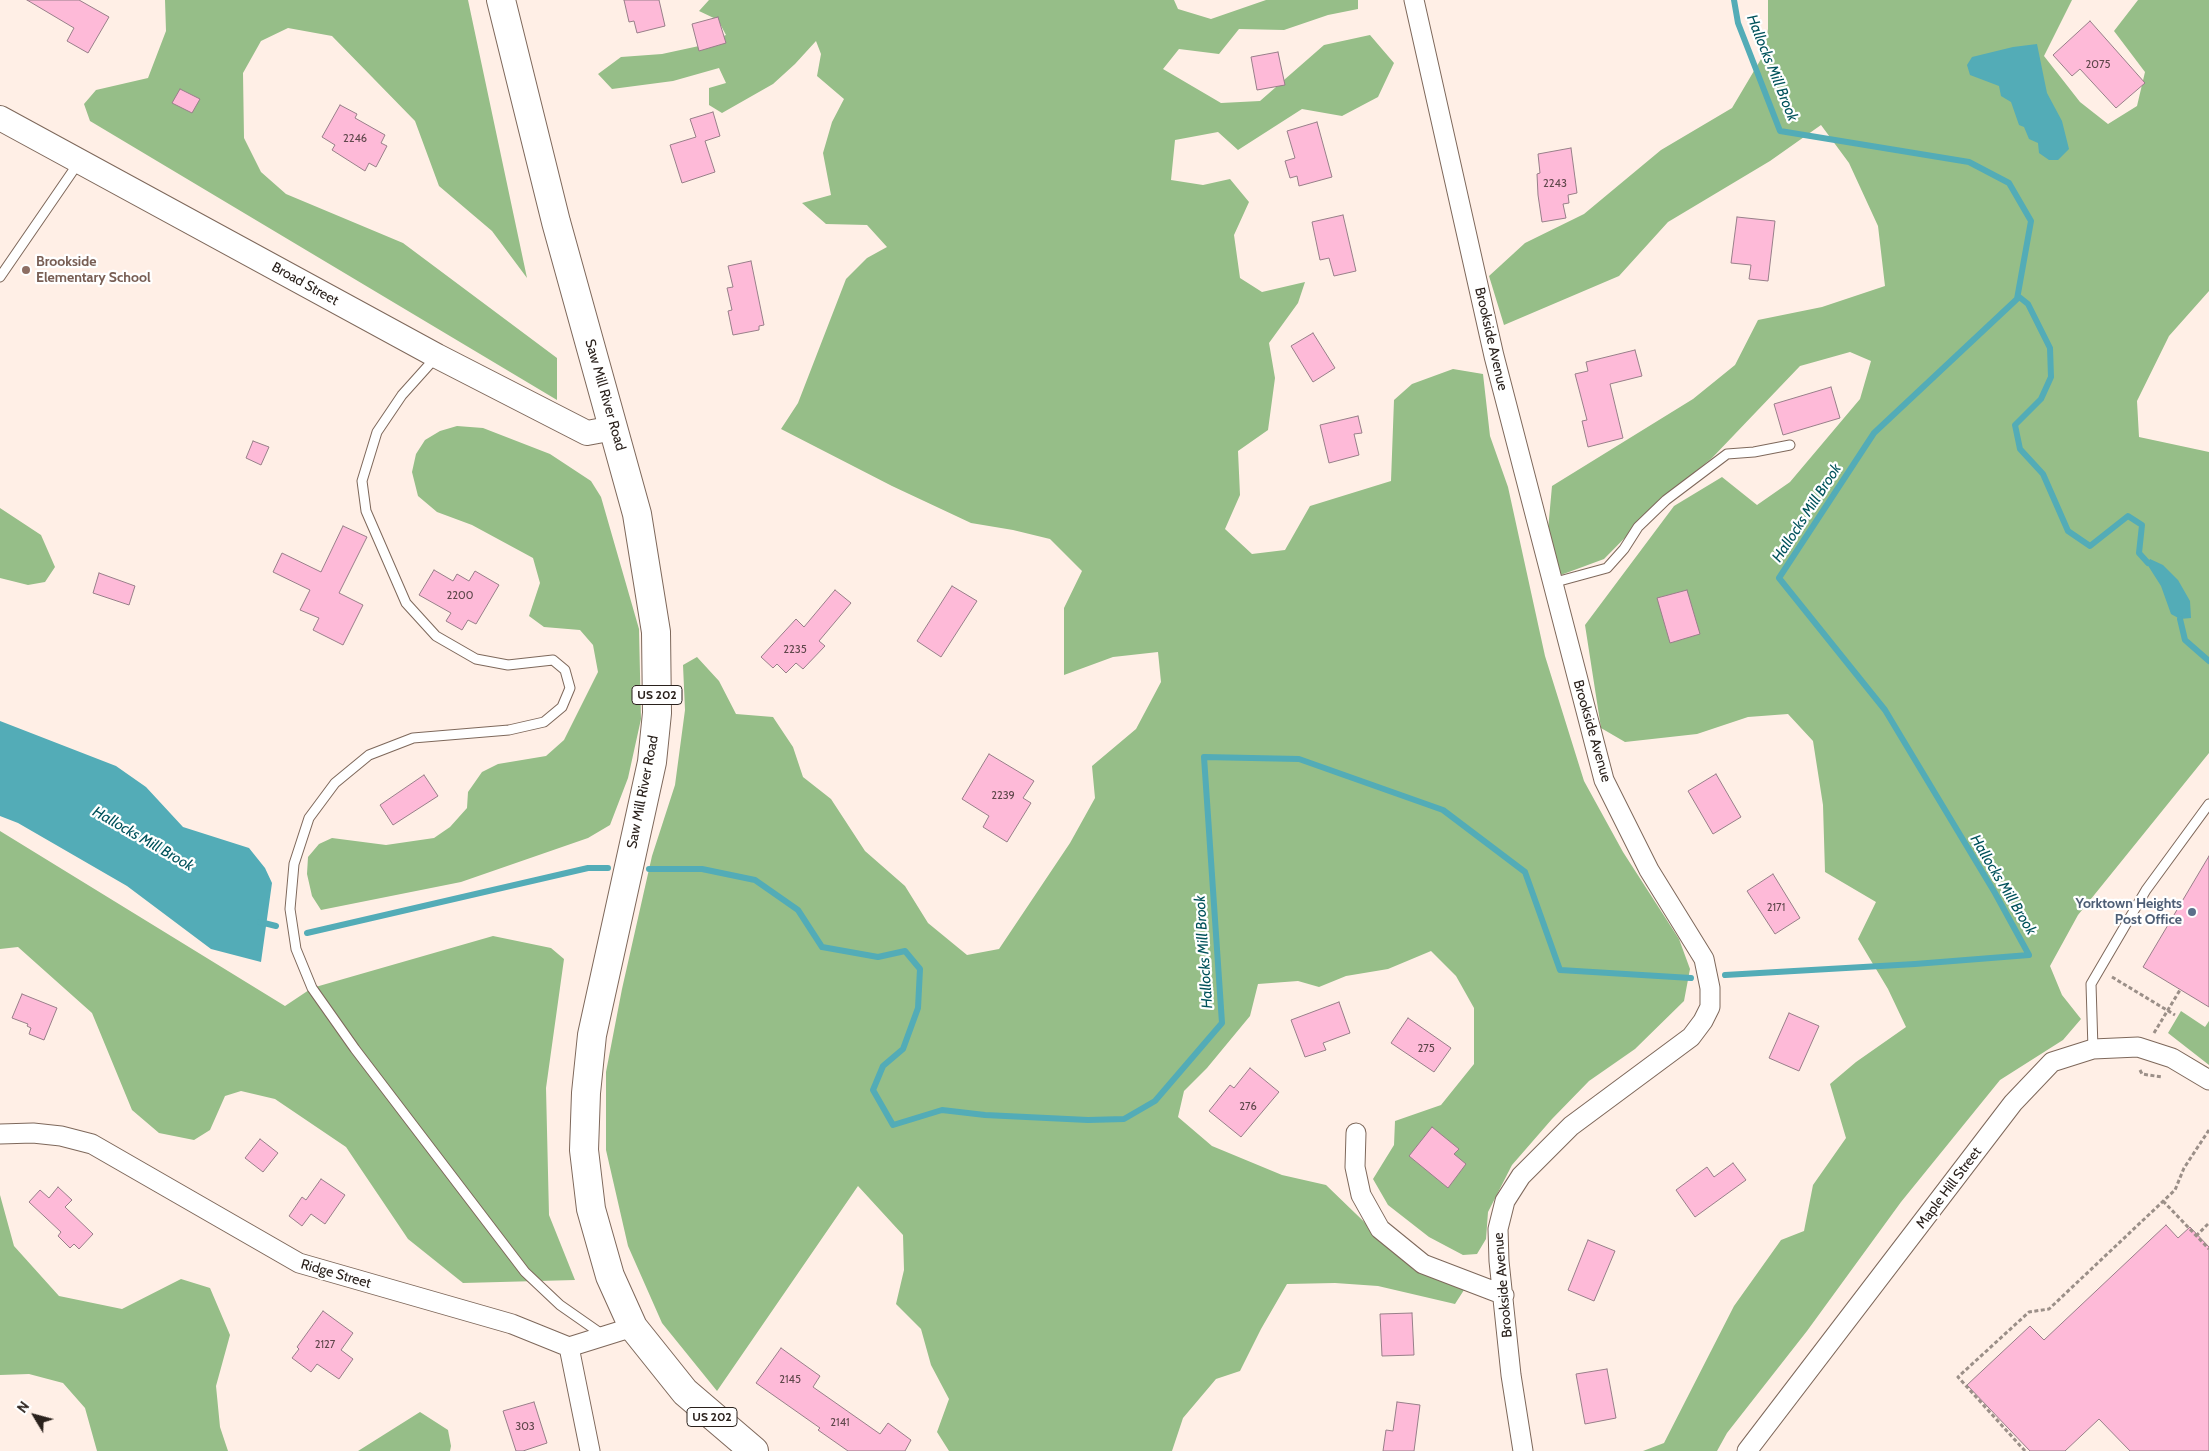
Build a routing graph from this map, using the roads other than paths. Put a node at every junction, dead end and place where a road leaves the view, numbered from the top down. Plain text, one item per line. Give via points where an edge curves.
1 (501, 0) edge
2 (1414, 0) edge
3 (0, 118) edge
4 (80, 161) junction
5 (0, 277) edge
6 (438, 356) junction
7 (614, 428) junction
8 (1790, 445) dead end
9 (1552, 583) junction
10 (2209, 804) edge
11 (2093, 1049) junction
12 (2209, 1080) edge
13 (1356, 1133) dead end
14 (0, 1134) edge
15 (1504, 1295) junction
16 (632, 1327) junction
17 (604, 1336) junction
18 (569, 1346) junction
19 (590, 1451) edge
20 (754, 1451) edge
21 (1523, 1451) edge
22 (1748, 1451) edge

1 - 7 highway, Saw Mill River Road / US 202 via 556,222
2 - 9 street, Brookside Avenue via 1494,356
3 - 4 street, Broad Street
4 - 5 lane
4 - 6 street, Broad Street
6 - 7 street, Broad Street via 587,433
6 - 17 lane via 402,395 377,432 362,481 366,511 406,603 436,636 476,659 508,665 553,660 565,670 570,688 562,707 544,722 509,730 413,738 370,756 335,782 309,818 294,864 291,916 295,944 312,988 525,1272 560,1305
7 - 16 highway, Saw Mill River Road / US 202 via 646,560 656,632 657,713 652,762 592,1035 584,1150 591,1209 610,1276
8 - 9 lane via 1727,454 1666,500 1638,527 1607,568
9 - 15 street, Brookside Avenue via 1604,780 1649,870 1704,958 1710,1007 1691,1037 1571,1126 1521,1176 1505,1201 1498,1229
10 - 11 lane via 2146,890 2091,984
11 - 12 street, Maple Hill Street via 2138,1047 2172,1058
11 - 22 street, Maple Hill Street via 2052,1062 2034,1079
13 - 15 street via 1355,1167 1361,1195 1380,1230 1423,1264
14 - 18 street, Ridge Street via 61,1136 92,1144 299,1264 512,1324
15 - 21 street, Brookside Avenue via 1511,1375
16 - 17 street
16 - 20 highway, Saw Mill River Road / US 202 via 685,1392
17 - 18 street
18 - 19 street

